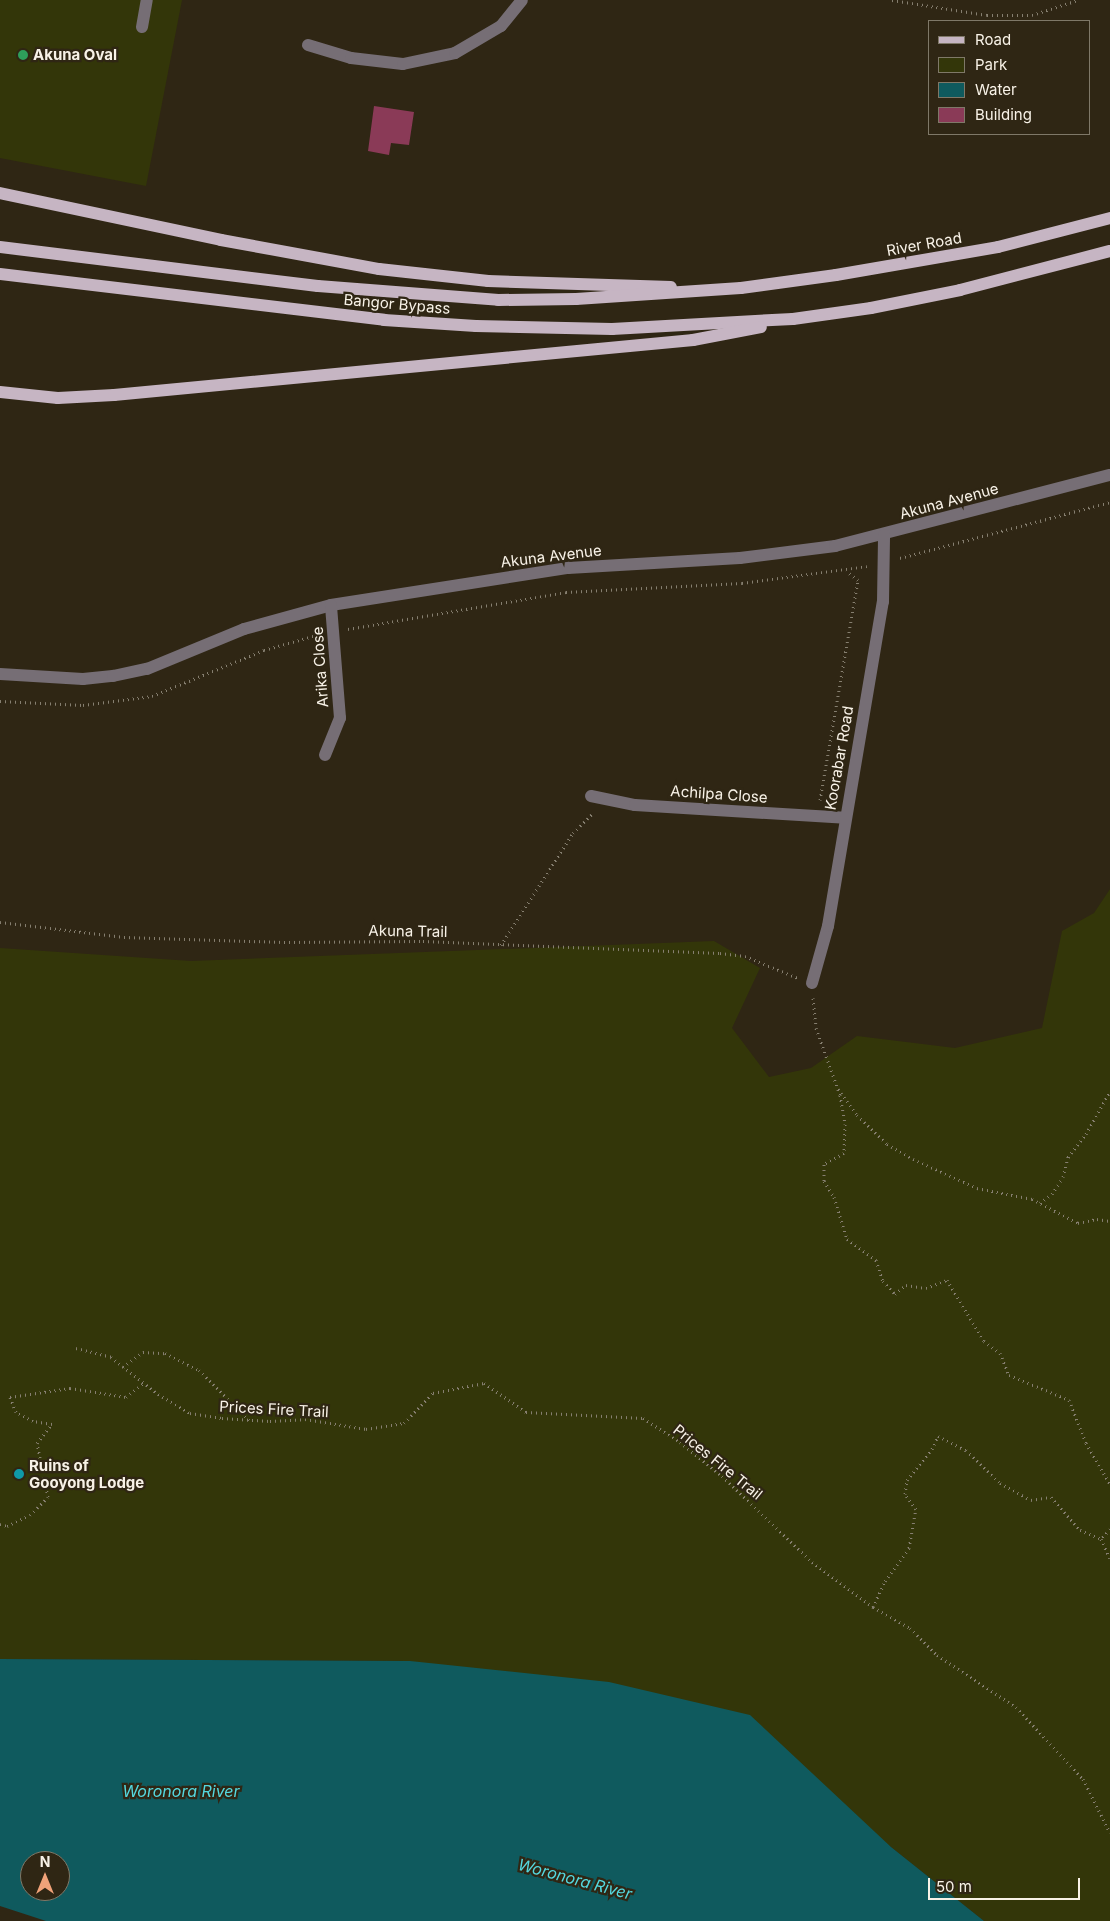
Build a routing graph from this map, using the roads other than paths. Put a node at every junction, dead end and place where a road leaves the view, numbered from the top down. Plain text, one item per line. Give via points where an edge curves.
1 (147, 0) edge
2 (522, 0) edge
3 (142, 27) dead end
4 (308, 45) dead end
5 (0, 193) edge
6 (1110, 218) edge
7 (0, 247) edge
8 (1110, 251) edge
9 (0, 274) edge
10 (741, 288) junction
11 (793, 319) junction
12 (0, 392) edge
13 (1110, 475) edge
14 (884, 535) junction
15 (331, 605) junction
16 (0, 674) edge
17 (325, 754) dead end
18 (591, 796) dead end
19 (845, 818) junction
20 (812, 984) road end

1 - 3 street
2 - 4 street via 501,26 455,53 403,64 351,58
5 - 10 main road via 221,240 436,276 556,284
6 - 10 main road, River Road via 998,247
7 - 10 main road, Bangor Bypass via 230,278 489,299 576,299
8 - 11 main road via 960,290 871,308
9 - 11 main road, Bangor Bypass via 364,318 476,326 612,329
11 - 12 main road via 693,340 114,395 34,397
13 - 14 street, Akuna Avenue
14 - 15 street, Akuna Avenue via 808,550 740,558 568,568
14 - 19 street, Koorabar Road via 883,602
15 - 16 street, Akuna Avenue via 244,629 147,670 83,679
15 - 17 street, Arika Close via 340,718
18 - 19 street, Achilpa Close via 635,805
19 - 20 street, Koorabar Road via 828,926

